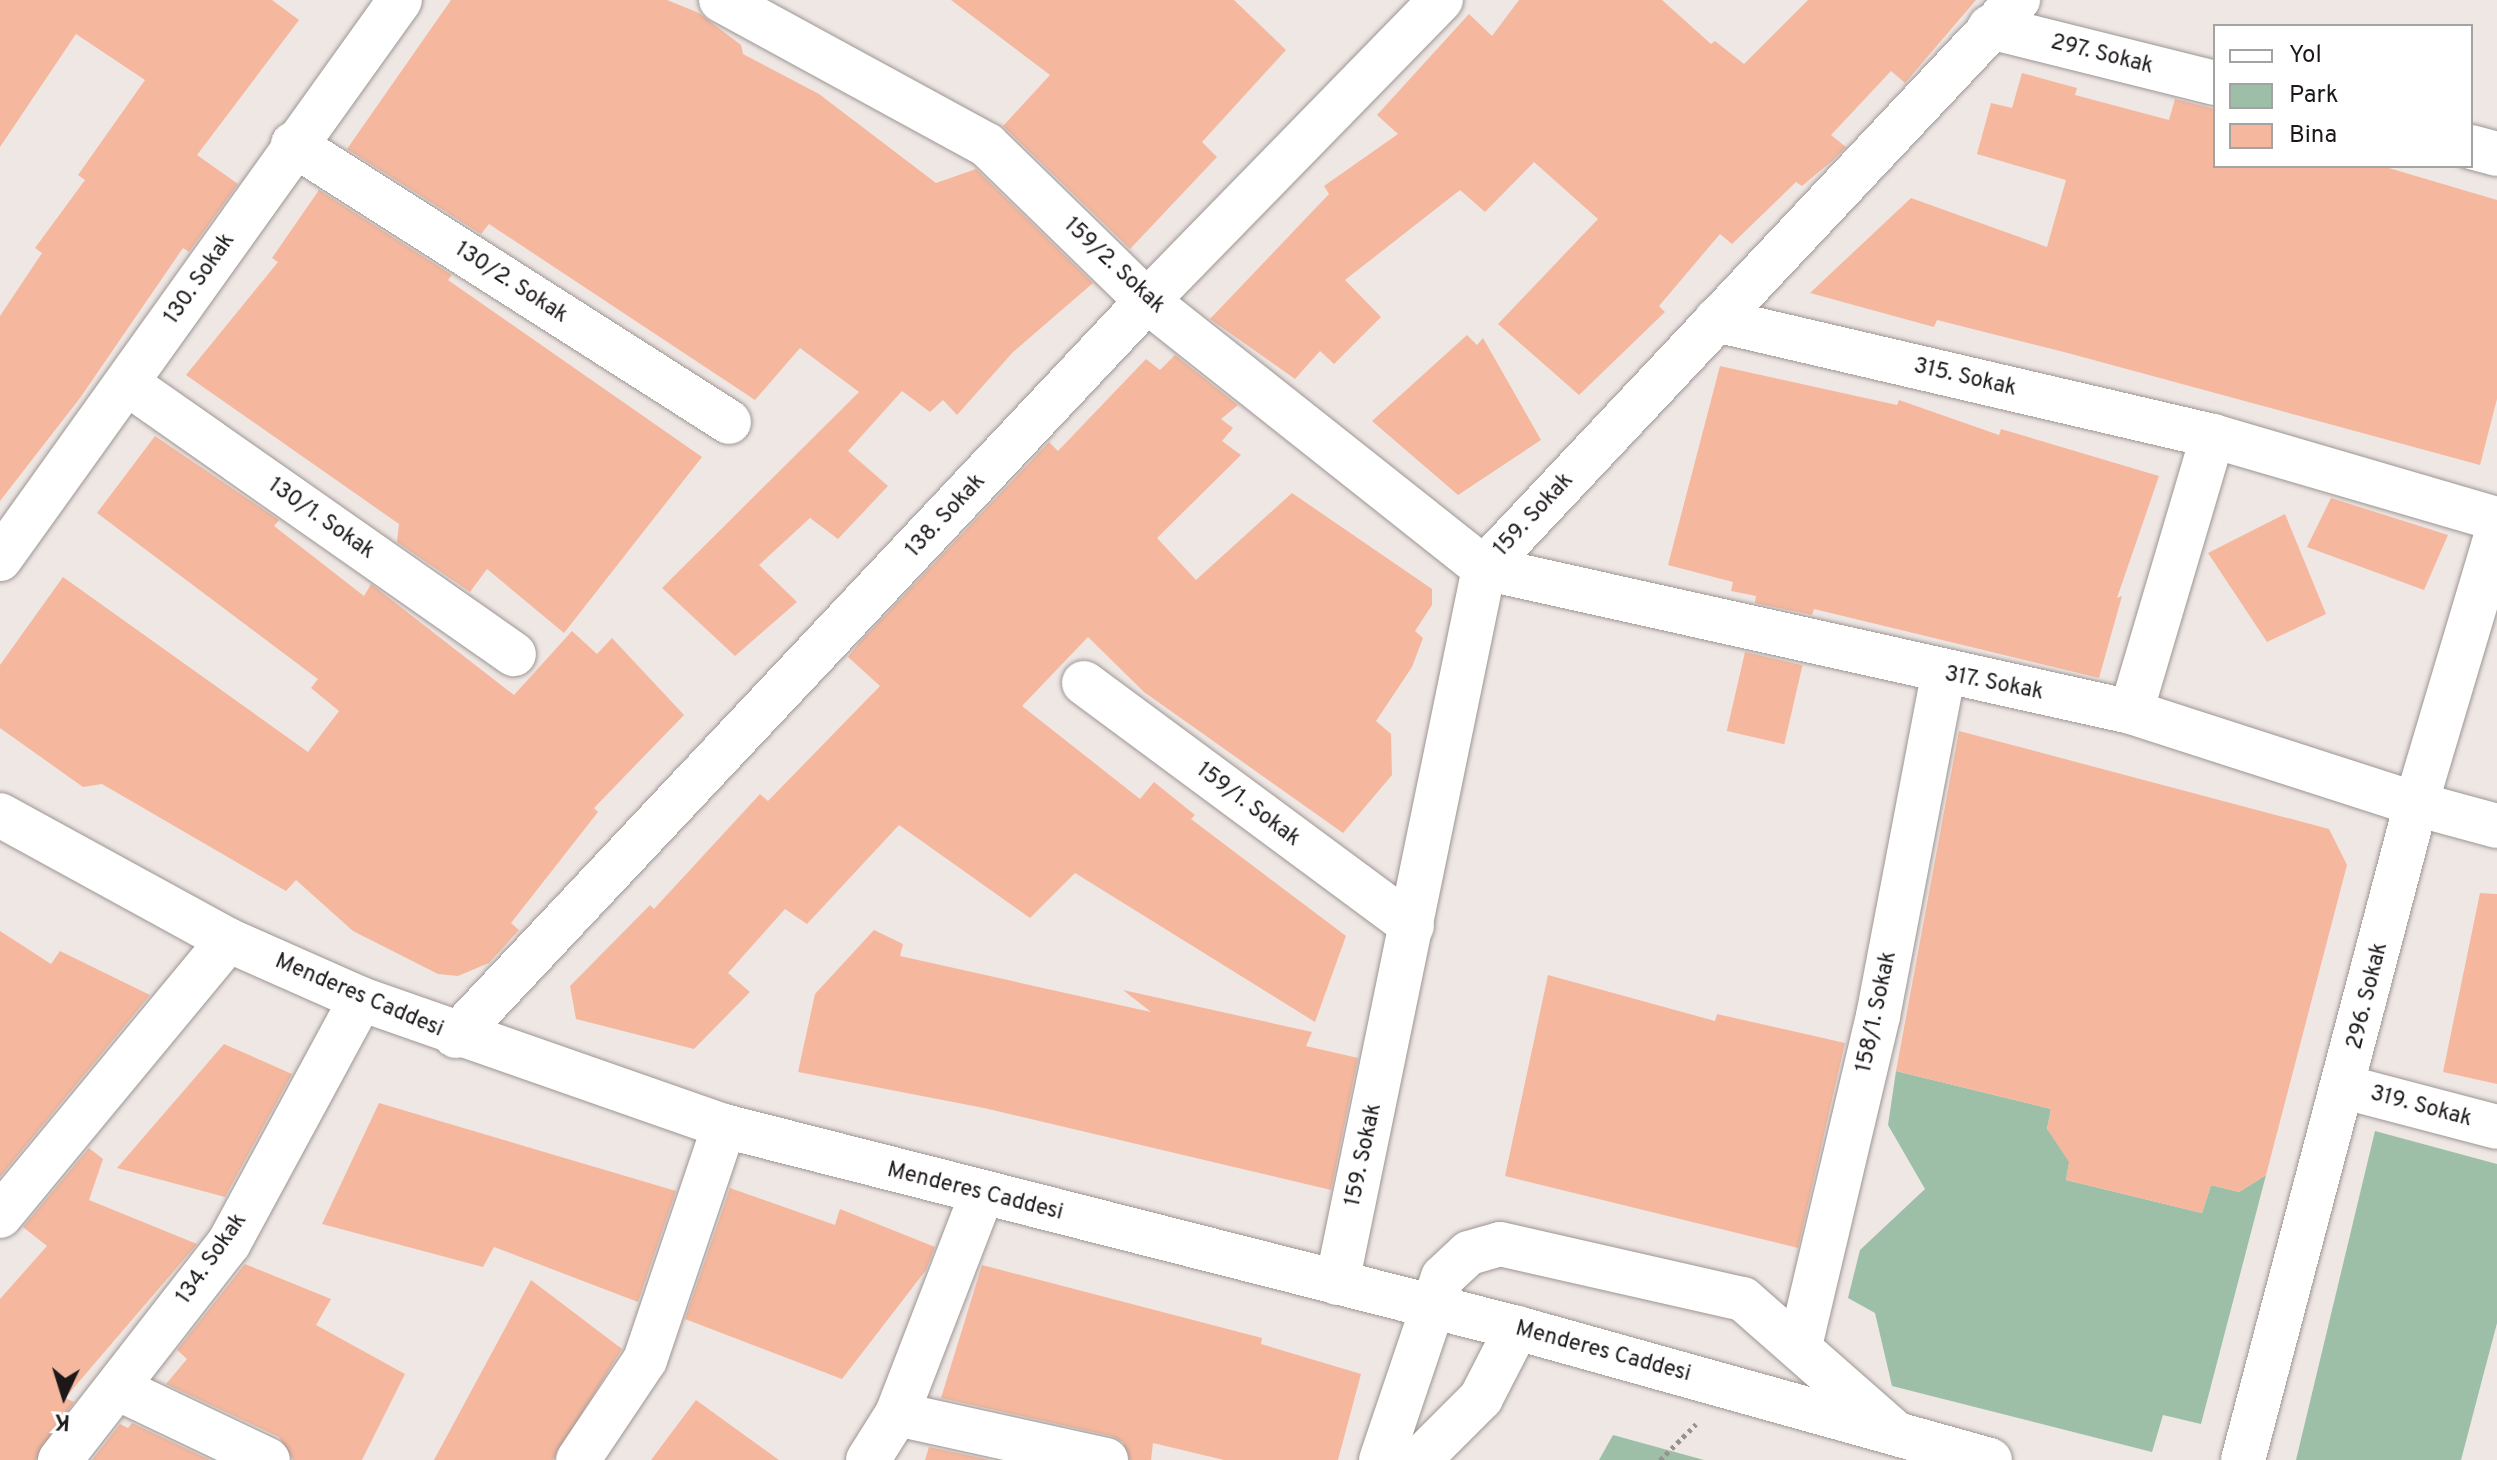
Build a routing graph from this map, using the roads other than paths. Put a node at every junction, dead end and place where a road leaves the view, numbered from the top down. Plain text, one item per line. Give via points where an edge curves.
1 (400, 0) edge
2 (721, 0) edge
3 (1441, 0) edge
4 (2004, 14) edge
5 (2213, 82) edge
6 (293, 144) junction
7 (2473, 148) edge
8 (2497, 154) edge
9 (1147, 301) junction
10 (1716, 320) junction
11 (128, 384) junction
12 (729, 422) dead end
13 (2213, 436) junction
14 (2497, 519) edge
15 (2497, 533) edge
16 (0, 559) edge
17 (1484, 568) junction
18 (514, 654) dead end
19 (1943, 674) junction
20 (1084, 683) dead end
21 (2131, 712) junction
22 (2416, 804) junction
23 (0, 815) edge
24 (2497, 826) edge
25 (1412, 926) junction
26 (228, 940) junction
27 (361, 999) junction
28 (456, 1036) junction
29 (2345, 1087) junction
30 (724, 1126) junction
31 (2497, 1127) edge
32 (982, 1194) junction
33 (0, 1216) edge
34 (1337, 1283) junction
35 (1435, 1309) junction
36 (1517, 1328) junction
37 (1800, 1346) junction
38 (117, 1388) junction
39 (897, 1414) junction
40 (1892, 1430) junction
41 (60, 1460) edge
42 (268, 1460) edge
43 (578, 1460) edge
44 (868, 1460) edge
45 (1106, 1460) edge
46 (1381, 1460) edge
47 (1419, 1460) edge
48 (1990, 1460) edge
49 (2243, 1460) edge

1 - 6 street, 130. Sokak
2 - 9 street, 159/2. Sokak via 987,145
3 - 9 street, 138. Sokak
4 - 5 street, 297. Sokak
4 - 10 street, 159. Sokak
6 - 11 street, 130. Sokak
6 - 12 street, 130/2. Sokak
7 - 8 street
9 - 17 street, 159/2. Sokak
9 - 28 street, 138. Sokak
10 - 13 street, 315. Sokak
10 - 17 street, 159. Sokak
11 - 16 street, 130. Sokak
11 - 18 street, 130/1. Sokak
13 - 14 street, 315. Sokak
13 - 21 street
15 - 22 street, 296. Sokak
17 - 19 street, 317. Sokak
17 - 25 street, 159. Sokak
19 - 21 street, 317. Sokak
19 - 37 street, 158/1. Sokak via 1878,1016
20 - 25 street, 159/1. Sokak
21 - 22 street, 317. Sokak
22 - 24 street, 317. Sokak
22 - 29 street, 296. Sokak
23 - 26 street, Menderes Caddesi
25 - 34 street, 159. Sokak
26 - 27 street, Menderes Caddesi
26 - 33 street
27 - 28 street, Menderes Caddesi
27 - 38 street, 134. Sokak via 229,1243
28 - 30 street, Menderes Caddesi
29 - 31 street, 319. Sokak
29 - 49 street, 296. Sokak
30 - 32 street, Menderes Caddesi
30 - 43 street via 645,1360
32 - 34 street, Menderes Caddesi
32 - 39 street
34 - 35 street, Menderes Caddesi
35 - 36 street, Menderes Caddesi
35 - 37 street via 1443,1277 1469,1253 1500,1244 1743,1299
35 - 46 street
36 - 40 street, Menderes Caddesi
36 - 47 street via 1481,1398
37 - 40 street
38 - 41 street, 134. Sokak
38 - 42 street
39 - 44 street
39 - 45 street
40 - 48 street, Menderes Caddesi

